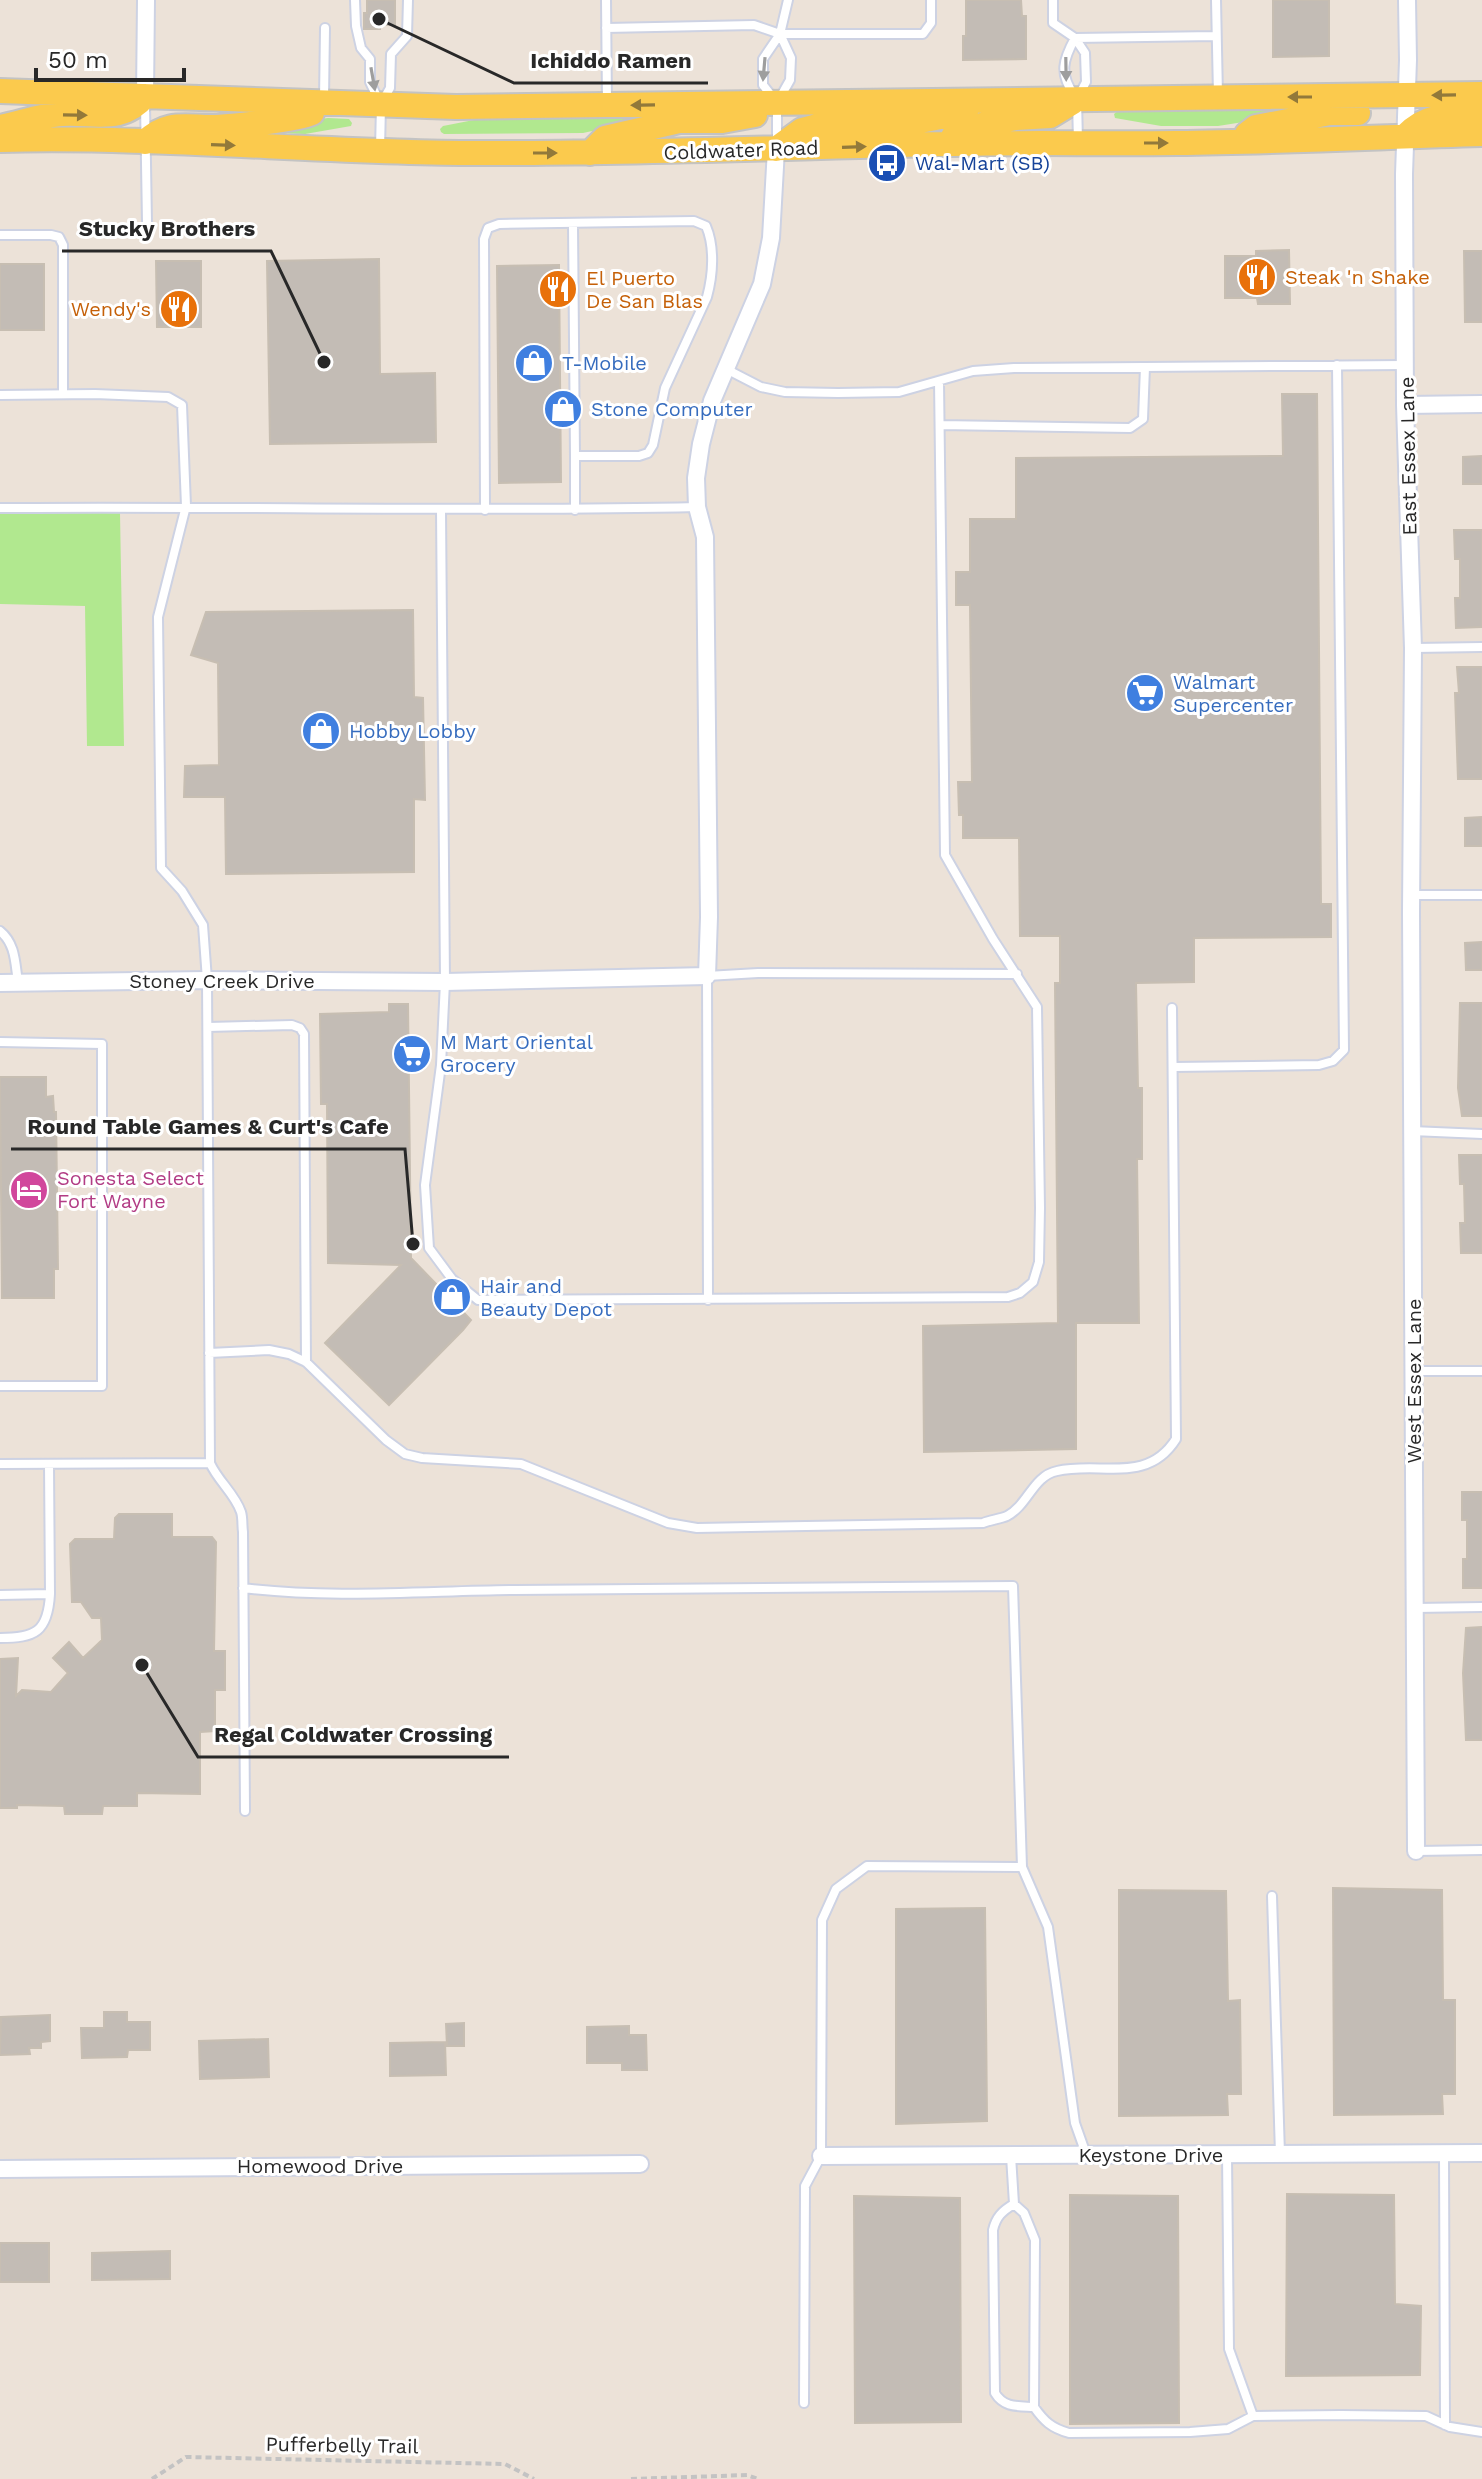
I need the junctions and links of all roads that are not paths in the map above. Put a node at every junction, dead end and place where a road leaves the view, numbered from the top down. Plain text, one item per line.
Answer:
1 (146, 0) edge
2 (355, 0) edge
3 (408, 0) edge
4 (606, 0) edge
5 (788, 0) edge
6 (931, 0) edge
7 (1053, 0) edge
8 (1216, 0) edge
9 (1407, 0) edge
10 (325, 28) dead end
11 (606, 28) junction
12 (780, 34) junction
13 (1216, 36) junction
14 (1075, 38) junction
15 (0, 91) edge
16 (1482, 94) edge
17 (145, 96) junction
18 (1406, 96) junction
19 (1218, 97) junction
20 (1077, 99) junction
21 (993, 101) junction
22 (324, 103) junction
23 (777, 103) junction
24 (381, 105) junction
25 (607, 105) junction
26 (1482, 115) edge
27 (0, 127) edge
28 (1482, 134) edge
29 (1405, 136) junction
30 (0, 140) edge
31 (1239, 141) junction
32 (145, 142) junction
33 (1078, 143) junction
34 (949, 144) junction
35 (776, 149) junction
36 (380, 151) junction
37 (590, 153) junction
38 (147, 223) dead end
39 (573, 224) junction
40 (0, 235) edge
41 (1337, 365) junction
42 (1406, 365) junction
43 (1145, 367) junction
44 (726, 369) junction
45 (939, 381) junction
46 (63, 394) junction
47 (0, 395) edge
48 (1482, 404) edge
49 (1405, 405) junction
50 (940, 425) junction
51 (575, 456) junction
52 (186, 506) junction
53 (697, 507) junction
54 (0, 508) edge
55 (441, 510) junction
56 (485, 510) junction
57 (575, 510) junction
58 (1482, 647) edge
59 (1413, 648) junction
60 (1482, 895) edge
61 (1411, 903) junction
62 (0, 931) edge
63 (1017, 974) junction
64 (707, 976) junction
65 (207, 980) junction
66 (445, 982) junction
67 (0, 983) edge
68 (18, 983) junction
69 (1172, 1008) dead end
70 (208, 1027) junction
71 (0, 1042) edge
72 (1174, 1067) junction
73 (1412, 1131) junction
74 (1482, 1134) edge
75 (708, 1300) junction
76 (209, 1353) junction
77 (306, 1362) junction
78 (1414, 1371) junction
79 (1482, 1371) edge
80 (0, 1386) edge
81 (210, 1463) junction
82 (0, 1464) edge
83 (49, 1464) junction
84 (243, 1588) junction
85 (50, 1594) junction
86 (0, 1595) edge
87 (1482, 1607) edge
88 (1415, 1608) junction
89 (0, 1638) edge
90 (245, 1811) dead end
91 (1482, 1850) edge
92 (1416, 1851) joint
93 (1022, 1867) junction
94 (1272, 1896) dead end
95 (1444, 2153) junction
96 (1482, 2153) edge
97 (1280, 2154) junction
98 (1011, 2155) junction
99 (1086, 2155) junction
100 (1227, 2155) junction
101 (821, 2156) junction
102 (640, 2164) dead end
103 (0, 2169) edge
104 (1014, 2204) junction
105 (804, 2403) dead end
106 (1034, 2407) junction
107 (1253, 2416) junction
108 (1445, 2425) junction
109 (1482, 2432) edge

1 - 17 street
2 -> 24 lane
3 - 24 lane
4 - 11 lane
5 - 12 lane
6 - 12 lane
7 - 14 lane
8 - 13 lane
9 - 18 street, East Essex Lane
10 - 22 lane
11 - 12 lane
11 - 25 lane
12 - 23 lane
12 -> 23 lane
13 - 14 lane
13 - 19 lane
14 - 20 lane
14 -> 20 lane
15 - 17 main road
16 -> 18 main road
17 - 22 main road
27 -> 17 main road
17 - 32 lane
18 -> 19 main road
18 - 29 street, East Essex Lane
18 - 31 main road
19 - 20 main road
20 - 21 main road
20 - 33 lane
20 - 34 main road
21 - 23 main road
21 - 35 main road
22 - 24 main road
22 - 32 main road
23 -> 25 main road
23 - 35 lane
23 - 37 main road
24 - 25 main road
24 - 36 lane
26 - 29 main road
28 - 29 main road, Coldwater Road
29 - 31 main road, Coldwater Road
29 - 42 street, East Essex Lane
30 - 32 main road, Coldwater Road
33 -> 31 main road, Coldwater Road
32 -> 36 main road, Coldwater Road
32 - 38 lane
33 - 34 main road, Coldwater Road
35 -> 34 main road, Coldwater Road
35 - 37 main road, Coldwater Road
35 - 44 street
36 -> 37 main road, Coldwater Road
39 - 51 lane
39 - 51 lane
39 - 56 lane
40 - 46 lane
41 - 42 lane
41 - 43 lane
41 - 72 lane
42 - 49 street, East Essex Lane
43 - 45 lane
43 - 50 lane
44 - 45 lane
44 - 53 street
45 - 50 lane
46 - 47 lane
46 - 52 lane
48 - 49 street
49 - 59 street, East Essex Lane
50 - 63 lane
51 - 57 lane
52 - 54 lane
52 - 55 lane
52 - 65 lane
53 - 57 lane
53 - 64 street
55 - 56 lane
55 - 66 lane
56 - 57 lane
58 - 59 lane
59 - 61 street, East Essex Lane
60 - 61 lane
61 - 73 street, West Essex Lane
62 - 68 lane
63 - 64 lane
63 - 75 lane
64 - 66 street, Stoney Creek Drive
64 - 75 lane
65 - 66 street, Stoney Creek Drive
65 - 68 street, Stoney Creek Drive
65 - 70 lane
66 - 75 lane
67 - 68 street, Stoney Creek Drive
69 - 72 lane
70 - 76 lane
70 - 77 lane
71 - 80 lane
72 - 77 lane
73 - 74 lane
73 - 78 street, West Essex Lane
76 - 77 lane
76 - 81 lane
78 - 79 lane
78 - 88 street, West Essex Lane
81 - 83 lane
81 - 84 lane
82 - 83 lane
83 - 85 lane
84 - 90 lane
84 - 93 lane
85 - 86 lane
85 - 89 lane
87 - 88 lane
88 - 92 street, West Essex Lane
91 - 92 lane
93 - 99 lane
93 - 101 lane
94 - 97 lane
95 - 96 street, Keystone Drive
95 - 97 street, Keystone Drive
95 - 108 lane
97 - 100 street, Keystone Drive
98 - 99 street, Keystone Drive
98 - 101 street, Keystone Drive
98 - 104 lane
99 - 100 street, Keystone Drive
100 - 107 lane
101 - 105 lane
102 - 103 street, Homewood Drive
104 - 106 lane
104 - 106 lane
106 - 107 lane
107 - 108 lane
108 - 109 lane

